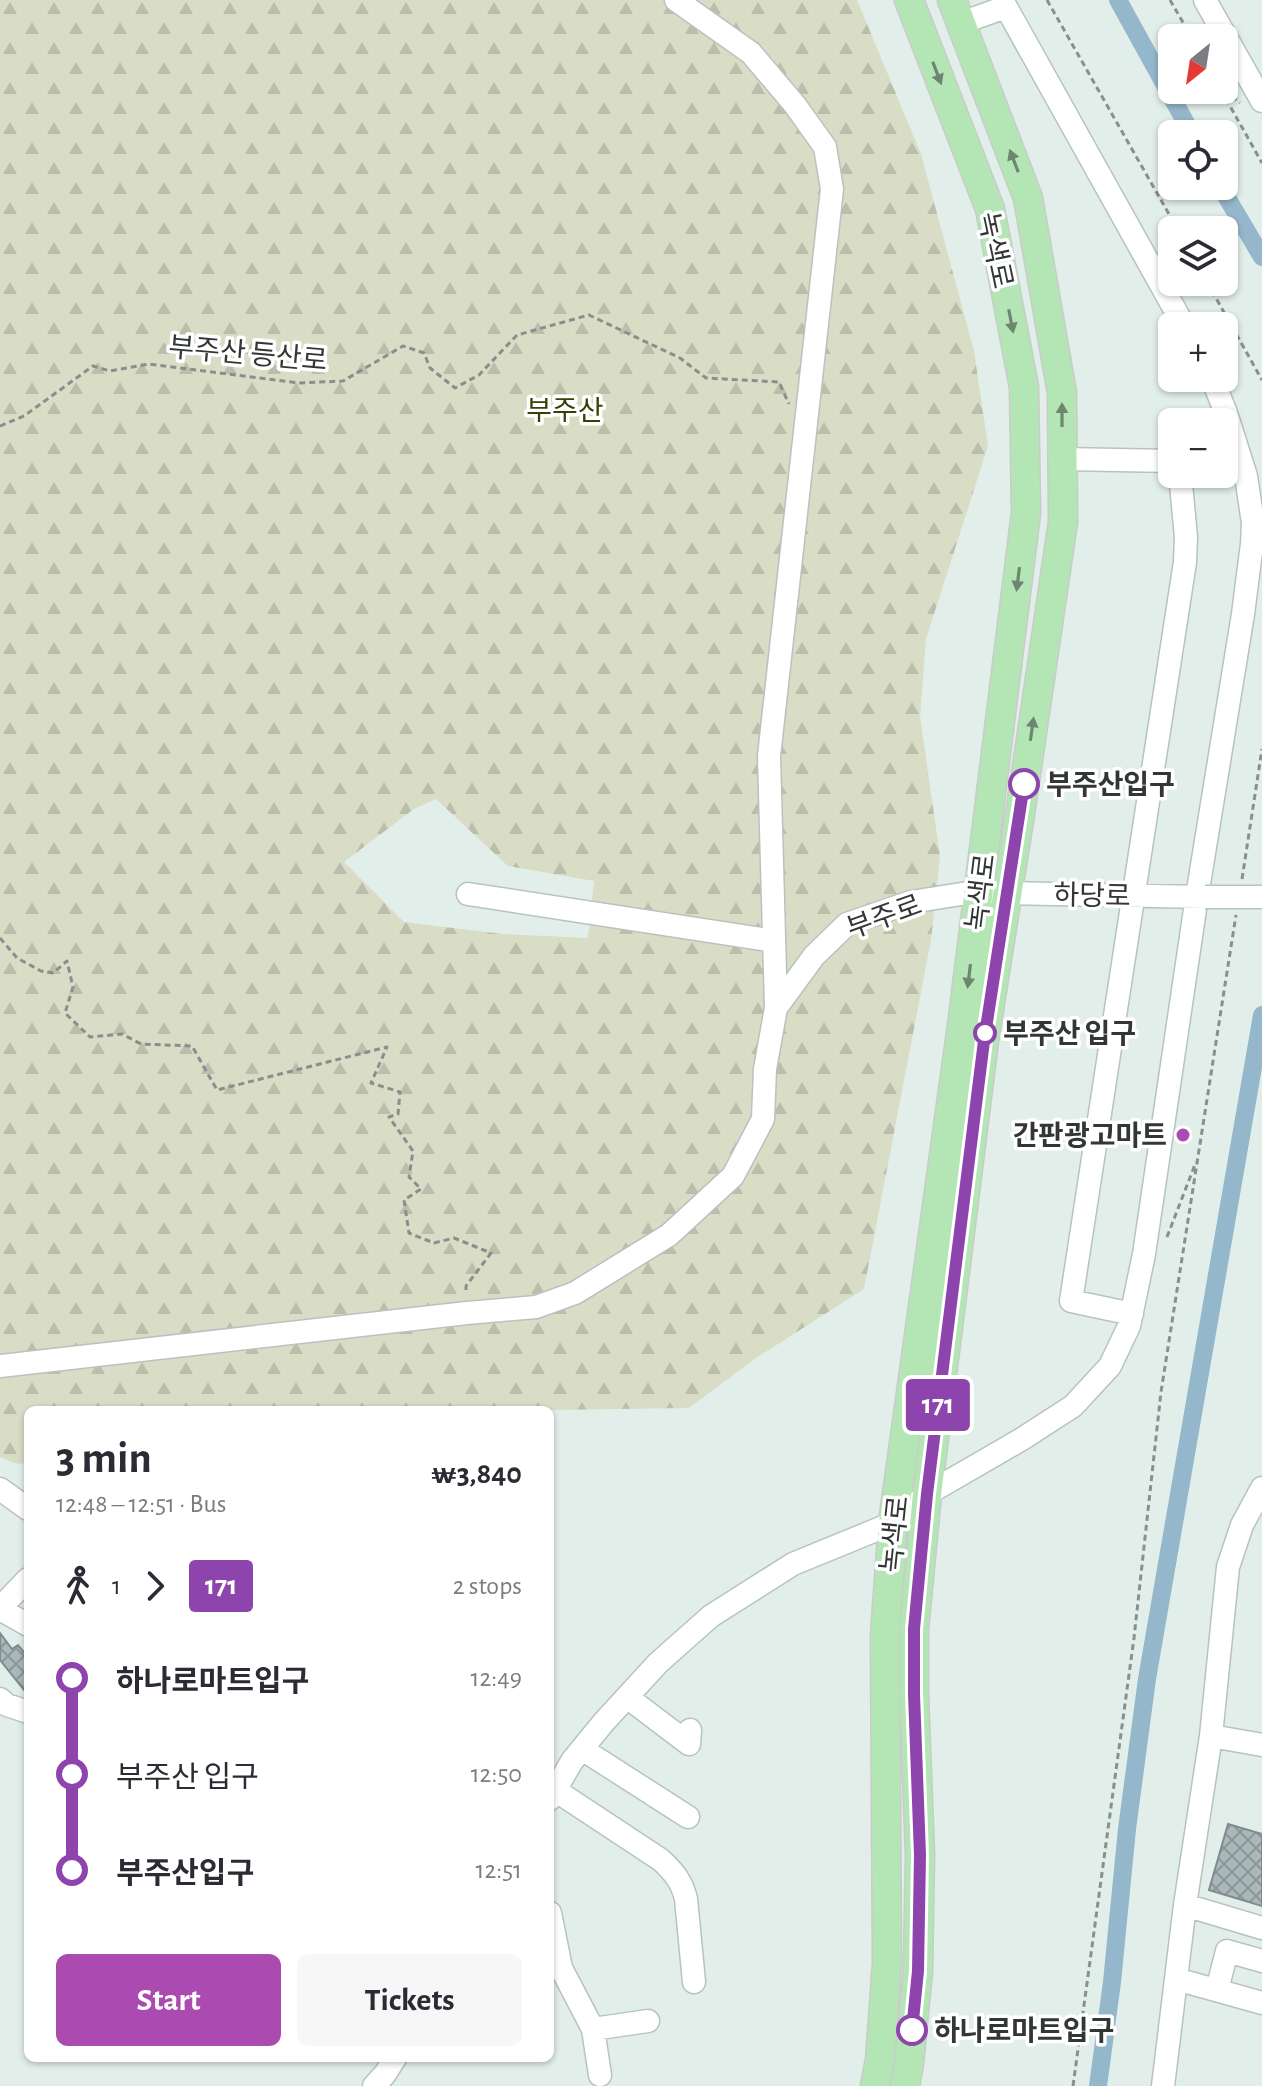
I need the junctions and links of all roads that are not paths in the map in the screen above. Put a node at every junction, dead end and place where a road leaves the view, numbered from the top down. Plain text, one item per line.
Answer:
1 (676, 0) edge
2 (909, 0) edge
3 (1205, 0) edge
4 (956, 12) edge
5 (1262, 101) edge
6 (1176, 312) edge
7 (1063, 459) junction
8 (1158, 461) edge
9 (1238, 467) edge
10 (1181, 488) edge
11 (993, 892) junction
12 (468, 894) dead end
13 (1251, 894) edge
14 (1132, 895) junction
15 (1201, 896) junction
16 (774, 941) junction
17 (776, 1008) junction
18 (1132, 1314) junction
19 (0, 1366) edge
20 (0, 1489) edge
21 (1260, 1491) edge
22 (927, 1494) junction
23 (24, 1506) edge
24 (893, 1523) junction
25 (24, 1586) edge
26 (0, 1609) edge
27 (24, 1623) edge
28 (627, 1697) junction
29 (0, 1699) edge
30 (24, 1711) edge
31 (690, 1730) dead end
32 (1211, 1736) junction
33 (1262, 1745) edge
34 (582, 1749) junction
35 (554, 1793) edge
36 (554, 1796) edge
37 (688, 1817) dead end
38 (1185, 1905) junction
39 (1262, 1928) edge
40 (554, 1933) edge
41 (1262, 1961) edge
42 (1176, 1979) junction
43 (694, 1982) dead end
44 (1217, 1990) junction
45 (1262, 2003) edge
46 (648, 2021) dead end
47 (593, 2029) junction
48 (392, 2062) edge
49 (600, 2075) dead end
50 (374, 2086) edge
51 (875, 2086) edge
52 (905, 2086) edge
53 (1163, 2086) edge

1 - 16 street
2 -> 11 main road, 녹색로
3 - 5 street
4 - 6 street
7 -> 4 main road, 녹색로
7 - 8 street
11 -> 7 main road, 녹색로
9 - 15 street
10 - 14 street
11 - 14 street, 하당로
11 - 17 street, 부주로
11 - 22 main road, 녹색로
11 -> 24 main road, 녹색로
12 - 16 street
13 - 15 street, 하당로, bridge
14 - 15 street, 하당로
14 - 18 street
15 - 18 street
16 - 17 street
17 - 19 street
18 - 22 street
20 - 23 street
21 - 32 street
22 - 24 street
22 - 52 main road, 녹색로
24 - 28 street
24 - 51 main road, 녹색로
25 - 26 street
26 - 27 street
28 - 31 street
28 - 34 street
29 - 30 street
32 - 33 street
32 - 38 street
34 - 35 street
34 - 37 street
36 - 43 street
38 - 39 street
38 - 42 street
40 - 47 street
41 - 44 street
42 - 44 street
42 - 53 street
44 - 45 street
46 - 47 street
47 - 49 street
48 - 50 street

